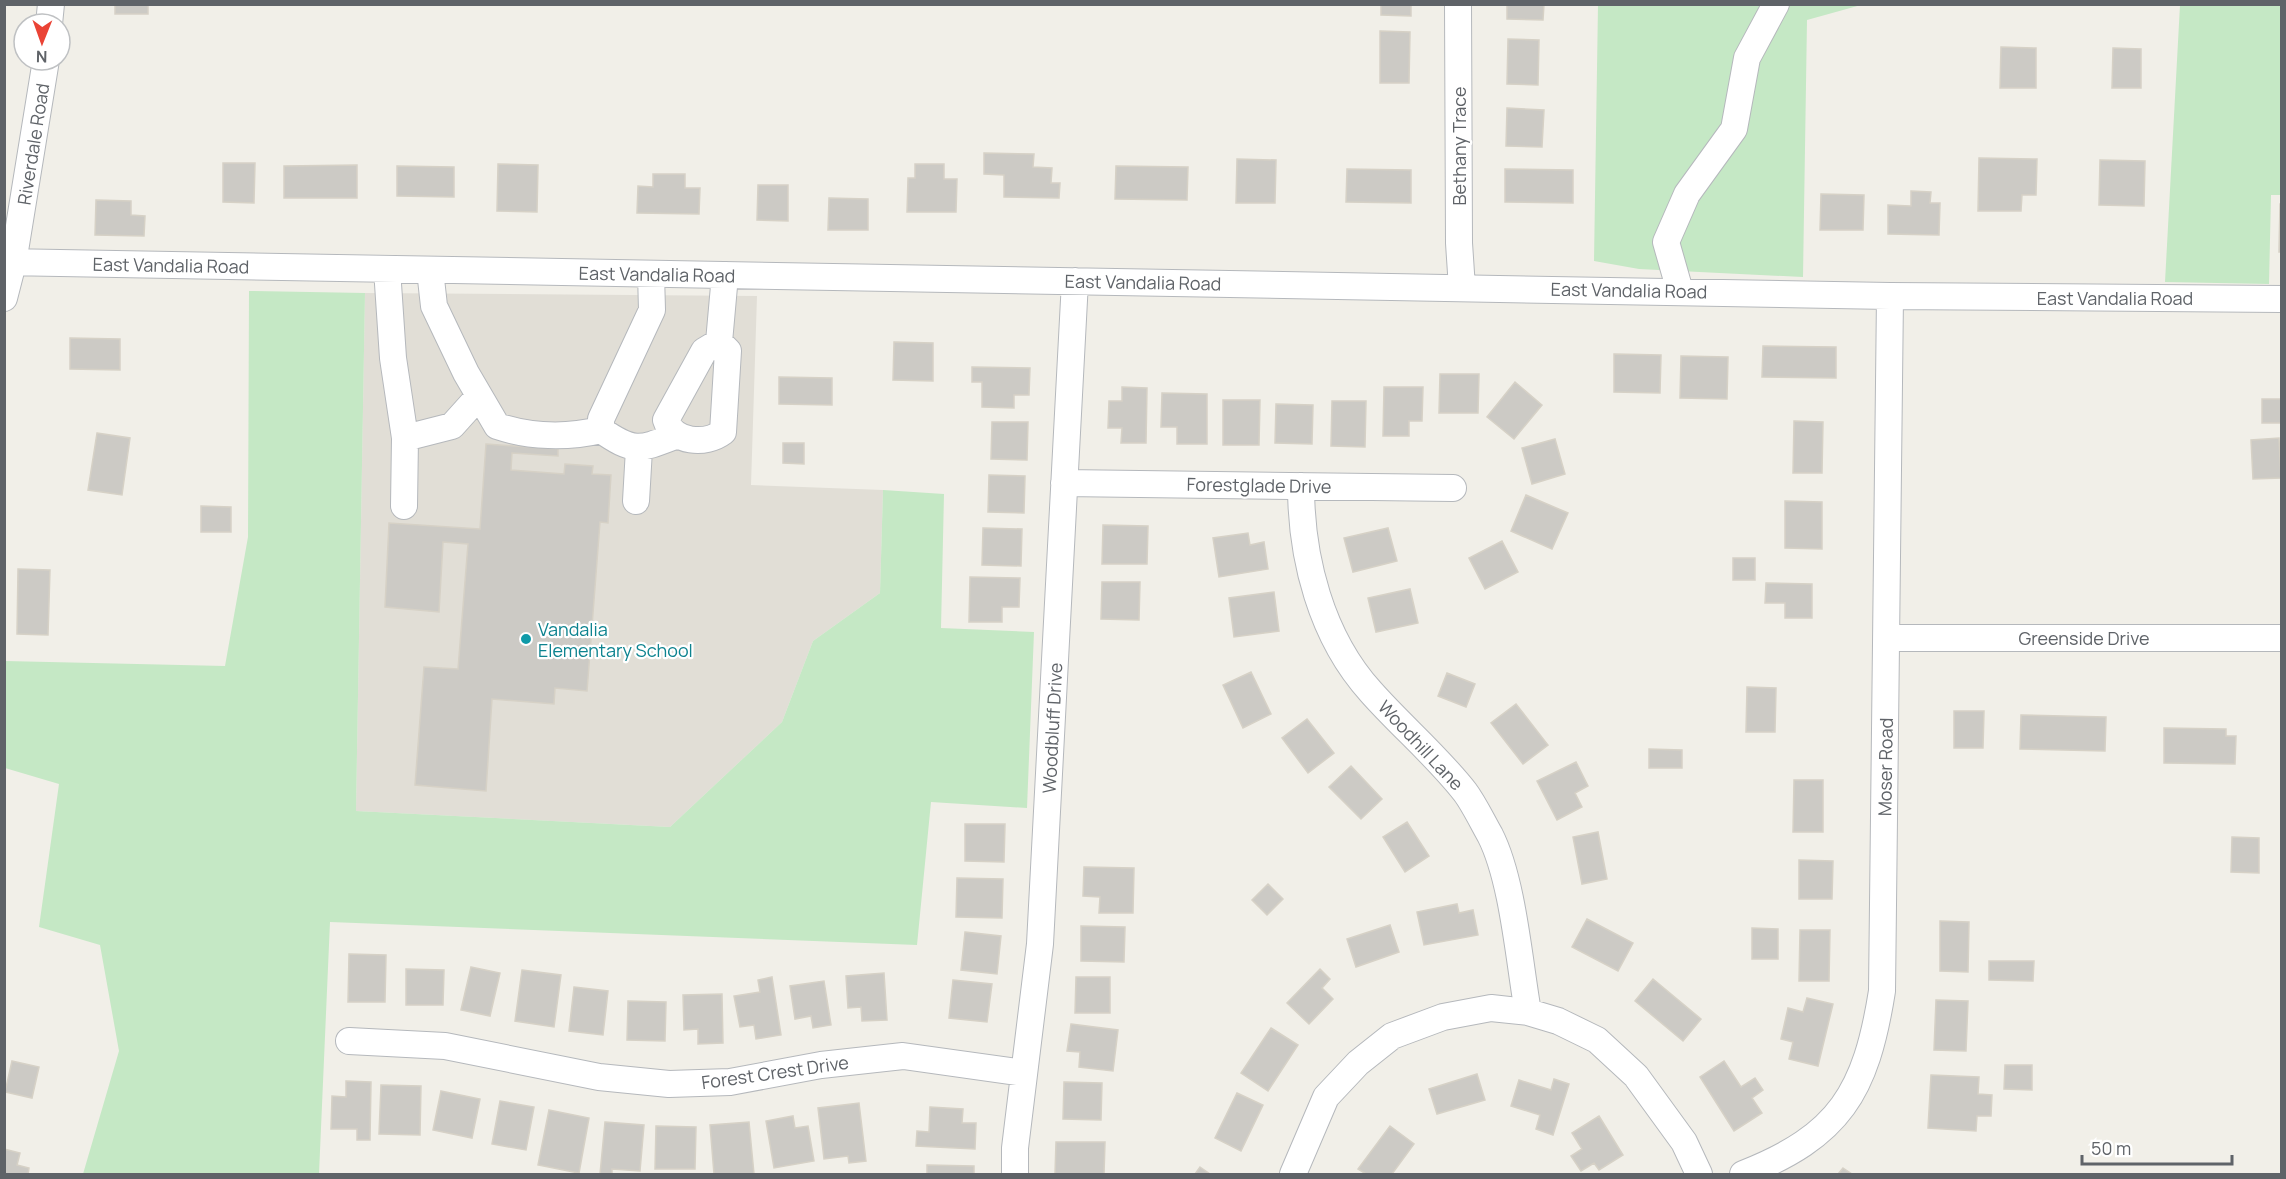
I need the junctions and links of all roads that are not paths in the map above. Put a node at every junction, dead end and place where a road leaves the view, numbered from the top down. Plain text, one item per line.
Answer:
1 (1458, 4) edge
2 (1776, 4) edge
3 (44, 72) edge
4 (9, 262) edge
5 (387, 269) junction
6 (430, 270) junction
7 (651, 274) junction
8 (725, 275) junction
9 (1075, 281) junction
10 (1462, 288) junction
11 (1680, 291) junction
12 (1890, 296) junction
13 (4, 298) edge
14 (2282, 299) edge
15 (719, 342) junction
16 (479, 396) junction
17 (601, 430) junction
18 (678, 435) junction
19 (405, 438) junction
20 (639, 449) junction
21 (1064, 483) junction
22 (1301, 486) junction
23 (1453, 488) dead end
24 (636, 501) dead end
25 (404, 506) dead end
26 (1887, 638) junction
27 (2282, 638) edge
28 (1528, 1012) junction
29 (349, 1041) dead end
30 (1024, 1073) junction
31 (1015, 1174) edge
32 (1293, 1174) edge
33 (1699, 1174) edge
34 (1743, 1174) edge

1 - 10 street, Bethany Trace
2 - 11 street
3 - 4 street, Riverdale Road
4 - 5 street, East Vandalia Road
4 - 13 street, Riverdale Road
5 - 6 street, East Vandalia Road
5 - 19 street
6 - 7 street, East Vandalia Road
6 - 16 street
7 - 8 street, East Vandalia Road
7 - 17 street
8 - 9 street, East Vandalia Road
8 - 15 street
9 - 10 street, East Vandalia Road
9 - 21 street, Woodbluff Drive
10 - 11 street, East Vandalia Road
11 - 12 street, East Vandalia Road
12 - 14 street, East Vandalia Road
12 - 26 street, Moser Road
15 - 18 street
15 - 18 street
16 - 17 street
16 - 19 street
17 - 20 street
18 - 20 street
19 - 25 street
20 - 24 street
21 - 22 street, Forestglade Drive
21 - 30 street, Woodbluff Drive
22 - 23 street, Forestglade Drive
22 - 28 street, Woodhill Lane
26 - 27 street, Greenside Drive
26 - 34 street, Moser Road
28 - 32 street
28 - 33 street
29 - 30 street, Forest Crest Drive
30 - 31 street, Woodbluff Drive

